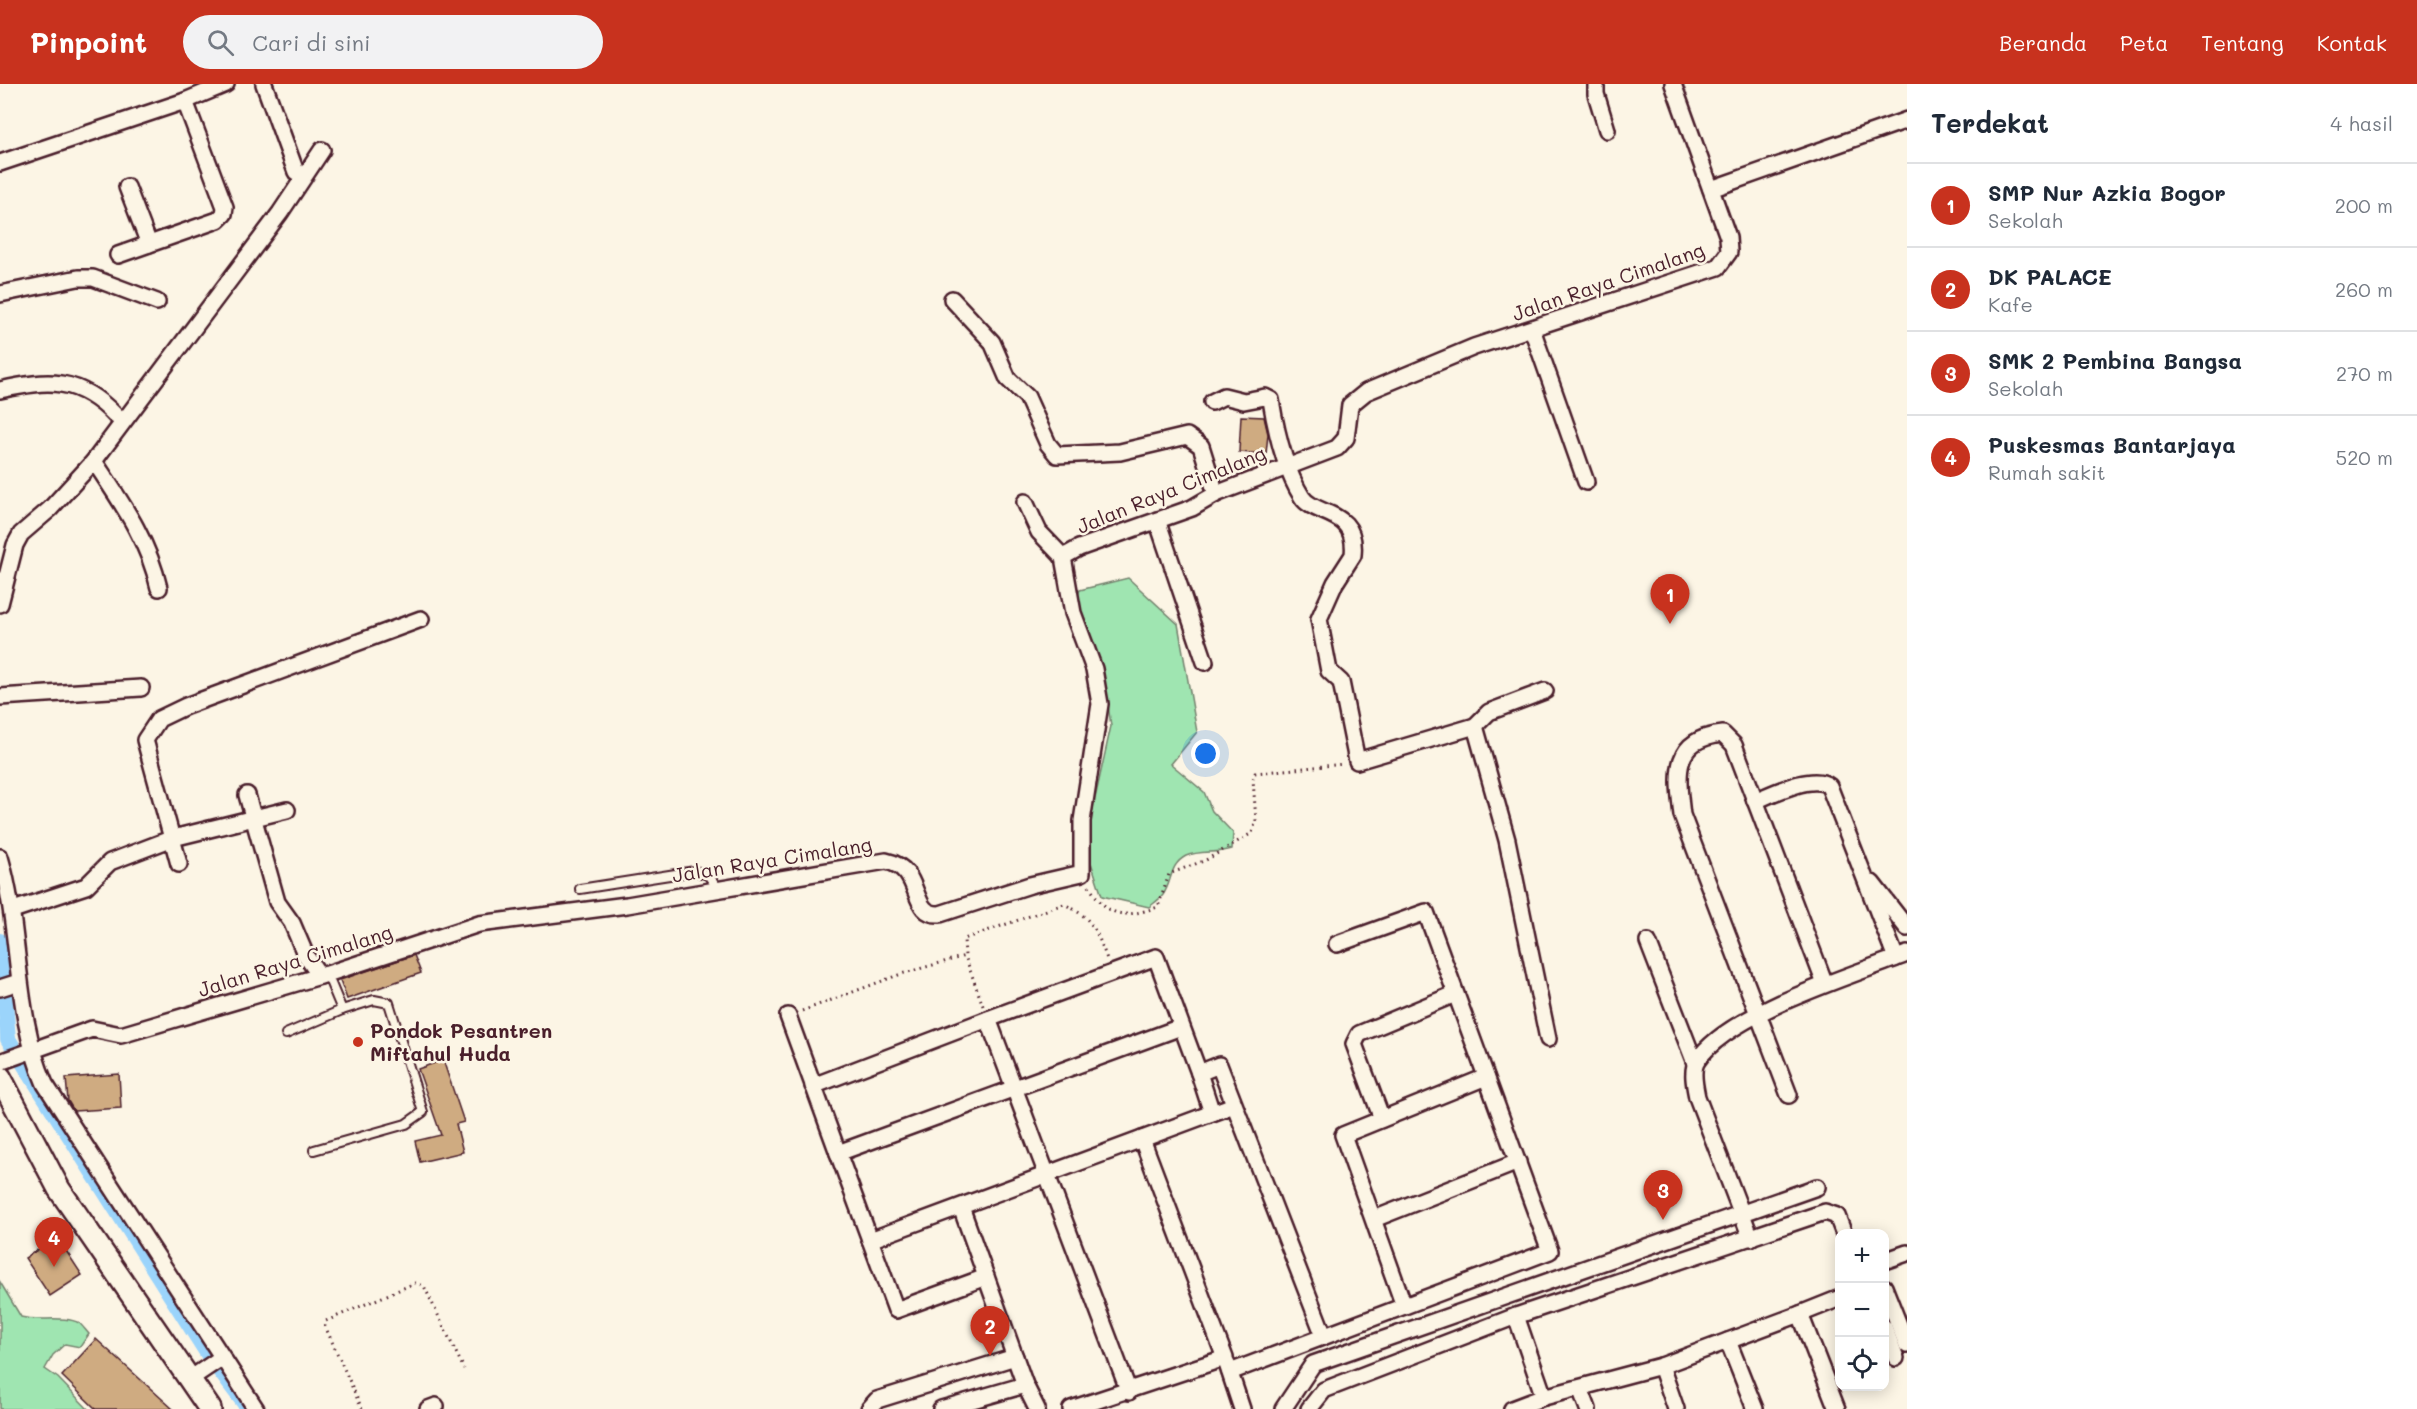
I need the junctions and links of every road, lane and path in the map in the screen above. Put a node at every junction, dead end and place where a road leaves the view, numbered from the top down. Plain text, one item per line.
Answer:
1 (226, 84) edge
2 (264, 84) edge
3 (1596, 84) edge
4 (1673, 84) edge
5 (185, 101) junction
6 (1907, 120) edge
7 (1607, 130) dead end
8 (322, 150) dead end
9 (6, 161) edge
10 (296, 172) dead end
11 (127, 187) dead end
12 (1711, 189) junction
13 (149, 244) junction
14 (118, 255) dead end
15 (0, 294) edge
16 (952, 299) dead end
17 (157, 302) dead end
18 (1532, 329) junction
19 (0, 390) edge
20 (1212, 402) dead end
21 (116, 417) dead end
22 (94, 461) junction
23 (1289, 464) junction
24 (1586, 482) dead end
25 (1215, 494) junction
26 (1025, 502) dead end
27 (1157, 520) junction
28 (1063, 557) junction
29 (159, 588) dead end
30 (0, 603) edge
31 (421, 619) dead end
32 (1205, 662) dead end
33 (141, 688) dead end
34 (1545, 691) dead end
35 (0, 697) edge
36 (1475, 726) junction
37 (1357, 761) junction
38 (248, 795) dead end
39 (1755, 801) junction
40 (287, 810) dead end
41 (254, 819) junction
42 (173, 838) junction
43 (0, 857) edge
44 (179, 864) dead end
45 (1082, 873) junction
46 (1864, 873) junction
47 (718, 888) junction
48 (580, 889) dead end
49 (13, 910) junction
50 (1907, 928) edge
51 (1648, 942) dead end
52 (1337, 944) dead end
53 (965, 956) junction
54 (1901, 956) edge
55 (1112, 973) junction
56 (323, 975) junction
57 (1825, 984) junction
58 (8, 986) edge
59 (1455, 994) junction
60 (342, 1010) junction
61 (1758, 1015) junction
62 (788, 1016) joint
63 (988, 1018) junction
64 (1181, 1027) junction
65 (286, 1034) dead end
66 (1548, 1040) dead end
67 (30, 1052) junction
68 (1695, 1063) junction
69 (2, 1066) edge
70 (1198, 1073) junction
71 (1486, 1077) junction
72 (813, 1086) junction
73 (1014, 1089) junction
74 (1788, 1095) dead end
75 (1234, 1105) junction
76 (1212, 1113) junction
77 (1382, 1119) junction
78 (1142, 1139) junction
79 (314, 1150) dead end
80 (838, 1153) junction
81 (1518, 1162) junction
82 (1046, 1175) junction
83 (1817, 1187) dead end
84 (961, 1207) junction
85 (1741, 1215) junction
86 (1374, 1219) junction
87 (1842, 1229) edge
88 (1751, 1238) junction
89 (870, 1240) junction
90 (1907, 1253) edge
91 (1889, 1259) edge
92 (1583, 1267) junction
93 (986, 1277) junction
94 (1592, 1289) junction
95 (1835, 1300) edge
96 (1889, 1300) edge
97 (1404, 1306) junction
98 (1800, 1314) junction
99 (1516, 1316) junction
100 (1324, 1335) junction
101 (1888, 1337) edge
102 (1728, 1341) junction
103 (1907, 1345) edge
104 (1015, 1357) junction
105 (1896, 1358) dead end
106 (219, 1360) junction
107 (1228, 1365) junction
108 (1661, 1366) junction
109 (464, 1369) dead end
110 (193, 1377) junction
111 (1026, 1385) junction
112 (1580, 1388) junction
113 (1129, 1392) junction
114 (1544, 1397) junction
115 (210, 1409) edge
116 (255, 1409) edge
117 (362, 1409) edge
118 (868, 1409) edge
119 (941, 1409) edge
120 (1038, 1409) edge
121 (1071, 1409) edge
122 (1242, 1409) edge
123 (1283, 1409) edge
124 (1309, 1409) edge
125 (1512, 1409) edge
126 (1588, 1409) edge
127 (1676, 1409) edge
128 (1755, 1409) edge
129 (1837, 1409) edge

1 - 5 street
2 - 10 street
3 - 7 street
4 - 12 street, Jalan Raya Cimalang
5 - 9 street
5 - 13 street
6 - 12 street
8 - 22 street
11 - 13 street
12 - 18 street, Jalan Raya Cimalang
13 - 14 street
15 - 17 street
16 - 25 street
18 - 23 street, Jalan Raya Cimalang
18 - 24 street
19 - 21 street
20 - 23 street
22 - 29 street
22 - 30 street
23 - 25 street, Jalan Raya Cimalang
23 - 37 street
25 - 27 street, Jalan Raya Cimalang
26 - 28 street
27 - 28 street, Jalan Raya Cimalang
27 - 32 street
28 - 45 street, Jalan Raya Cimalang
31 - 42 street
33 - 35 street
34 - 36 street
36 - 37 street
36 - 66 street
37 - 45 path
38 - 41 street
39 - 46 street
39 - 57 street
39 - 61 street
40 - 41 street
41 - 42 street
41 - 56 street
42 - 44 street
42 - 49 street
43 - 49 street
45 - 47 street, Jalan Raya Cimalang
46 - 50 street
46 - 54 street
47 - 48 lane
47 - 56 street, Jalan Raya Cimalang
49 - 58 street
51 - 68 street
52 - 59 street
53 - 55 path
53 - 62 path
53 - 63 path
54 - 57 street
55 - 63 street
55 - 64 street
56 - 60 lane
56 - 67 street, Jalan Raya Cimalang
57 - 61 street
58 - 67 street
59 - 71 street
59 - 77 street
60 - 65 lane
60 - 79 lane
61 - 68 street
61 - 74 street
62 - 72 street
63 - 72 street
63 - 73 street
64 - 70 street
64 - 73 street
67 - 69 street, Jalan Raya Cimalang
67 - 106 street
68 - 85 street
69 - 110 main road
70 - 75 street
70 - 76 street
71 - 77 street
71 - 81 street
72 - 80 street
73 - 80 street
73 - 82 street
75 - 76 street
75 - 100 street
76 - 78 street
77 - 86 street
78 - 82 street
78 - 107 street
80 - 89 street
81 - 86 street
81 - 97 street
82 - 84 street
82 - 113 street
83 - 85 street
84 - 89 street
84 - 93 street
85 - 88 street
85 - 92 street
86 - 97 street
87 - 88 street
88 - 94 street
89 - 93 street
90 - 91 street
92 - 94 street
92 - 123 street
93 - 104 street
94 - 99 street
95 - 98 street
96 - 103 street
97 - 100 street
98 - 102 street
98 - 129 street
99 - 114 street
99 - 124 street
100 - 107 street
101 - 105 street
102 - 108 street
102 - 128 street
104 - 111 street
104 - 118 street
106 - 110 street
106 - 116 street
107 - 113 street
107 - 122 street
108 - 112 street
108 - 127 street
109 - 117 path
110 - 115 main road
111 - 119 street
111 - 120 street
112 - 114 street
112 - 126 street
113 - 121 street
114 - 125 street

